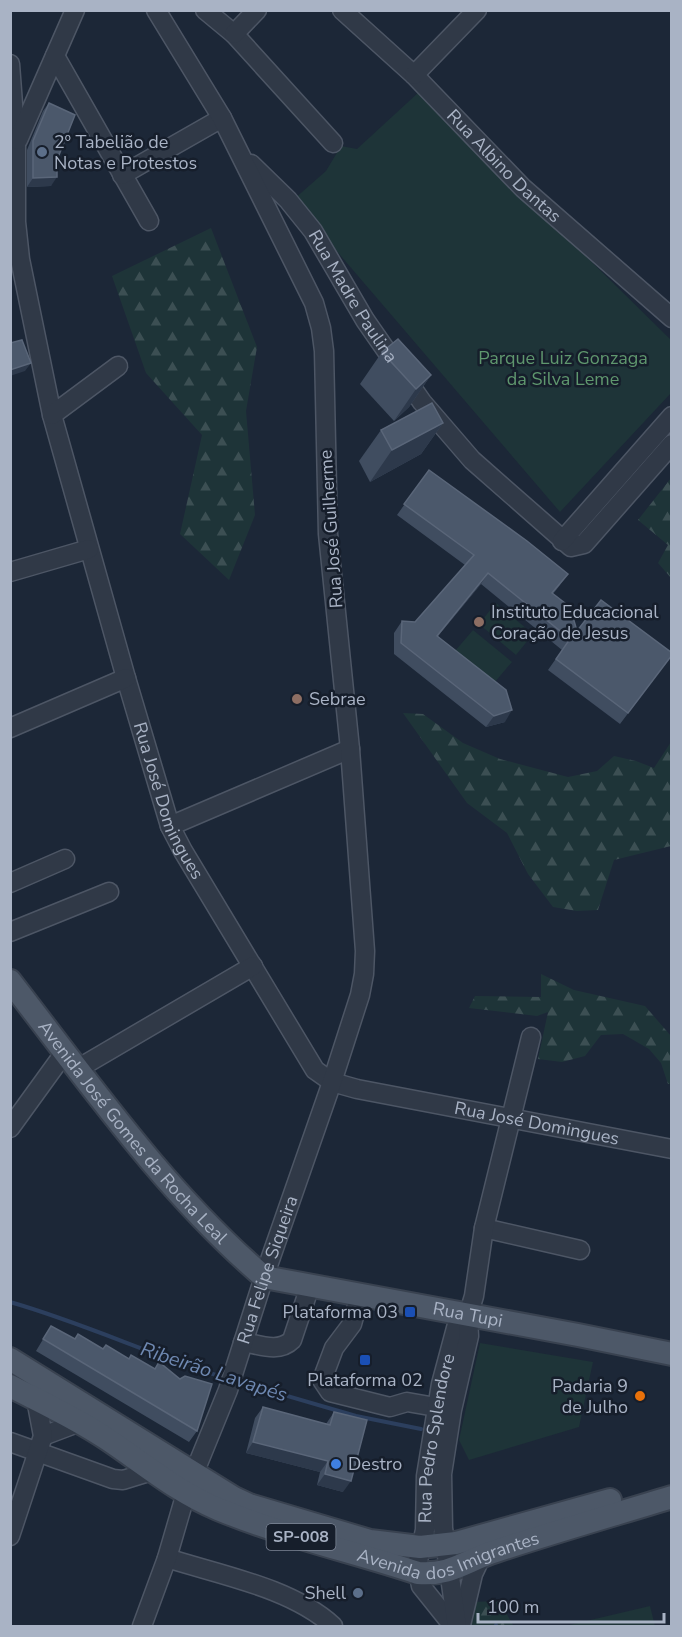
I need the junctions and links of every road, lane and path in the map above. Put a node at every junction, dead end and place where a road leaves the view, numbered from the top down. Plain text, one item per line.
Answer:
1 (75, 10) edge
2 (156, 10) edge
3 (205, 10) edge
4 (257, 10) edge
5 (342, 10) edge
6 (477, 10) edge
7 (234, 34) junction
8 (55, 56) junction
9 (10, 64) edge
10 (414, 75) junction
11 (222, 118) junction
12 (333, 143) dead end
13 (16, 144) junction
14 (242, 154) junction
15 (123, 175) junction
16 (149, 221) dead end
17 (13, 222) edge
18 (672, 318) edge
19 (118, 366) dead end
20 (52, 415) junction
21 (672, 416) edge
22 (672, 444) edge
23 (562, 541) junction
24 (89, 549) junction
25 (10, 572) edge
26 (126, 678) junction
27 (10, 728) edge
28 (350, 749) junction
29 (170, 826) junction
30 (65, 859) dead end
31 (10, 883) edge
32 (109, 892) dead end
33 (10, 932) edge
34 (253, 966) junction
35 (10, 981) edge
36 (531, 1037) dead end
37 (72, 1060) junction
38 (332, 1082) junction
39 (512, 1118) junction
40 (10, 1128) edge
41 (672, 1149) edge
42 (484, 1228) junction
43 (580, 1250) dead end
44 (264, 1277) junction
45 (310, 1286) junction
46 (360, 1295) junction
47 (468, 1316) junction
48 (243, 1342) junction
49 (672, 1354) edge
50 (11, 1359) edge
51 (10, 1386) edge
52 (36, 1398) junction
53 (445, 1408) junction
54 (80, 1422) junction
55 (10, 1442) edge
56 (41, 1444) junction
57 (152, 1471) junction
58 (672, 1481) edge
59 (191, 1483) junction
60 (672, 1497) edge
61 (10, 1536) edge
62 (446, 1546) junction
63 (420, 1547) junction
64 (481, 1557) junction
65 (167, 1558) junction
66 (448, 1571) junction
67 (418, 1573) junction
68 (142, 1626) edge
69 (333, 1626) edge
70 (453, 1626) edge
71 (459, 1626) edge

1 - 8 street
2 - 11 street, Rua José Guilherme
3 - 7 street
4 - 7 street
5 - 10 street, Rua Albino Dantas
6 - 10 street
7 - 12 street
8 - 13 street
8 - 15 street
9 - 13 street, Rua José Domingues
10 - 18 street, Rua Albino Dantas
11 - 14 street, Rua José Guilherme
11 - 15 street
13 - 17 street, Rua José Domingues
14 - 23 street, Rua Madre Paulina
14 - 28 street, Rua José Guilherme
15 - 16 street
17 - 20 street, Rua José Domingues
19 - 20 street
20 - 24 street, Rua José Domingues
21 - 23 street
22 - 23 street
24 - 25 street
24 - 26 street, Rua José Domingues
26 - 27 street
26 - 29 street, Rua José Domingues
28 - 29 street
28 - 38 street, Rua José Guilherme
29 - 34 street, Rua José Domingues
30 - 31 street
32 - 33 street
34 - 37 street
34 - 38 street, Rua José Domingues
35 - 37 main road, Avenida José Gomes da Rocha Leal
36 - 39 street, Rua Pedro Splendore
37 - 40 street
37 - 44 main road, Avenida José Gomes da Rocha Leal
38 - 39 street, Rua José Domingues
38 - 44 street, Rua Felipe Siqueira
39 - 41 street, Rua José Domingues
39 - 42 street, Rua Pedro Splendore
42 - 43 street
42 - 47 street, Rua Pedro Splendore
44 - 45 main road, Rua Tupi
44 - 48 street, Rua Felipe Siqueira
45 - 46 main road, Rua Tupi
45 - 48 street
46 - 47 main road, Rua Tupi
46 - 53 street
47 - 49 main road, Rua Tupi
47 - 53 street, Rua Pedro Splendore
48 - 59 street, Rua Felipe Siqueira
50 - 59 main road, Avenida dos Imigrantes / SP-008
51 - 52 main road, Avenida dos Imigrantes / SP-008
52 - 54 main road, Avenida dos Imigrantes / SP-008
52 - 56 street
53 - 62 street, Rua Pedro Splendore
53 - 63 street, Rua Pedro Splendore
54 - 56 street
54 - 57 main road, Avenida dos Imigrantes / SP-008
55 - 56 street
56 - 57 street
56 - 61 street
57 - 59 main road, Avenida dos Imigrantes / SP-008
58 - 62 main road, Avenida dos Imigrantes / SP-008
59 - 63 main road, Avenida dos Imigrantes / SP-008
59 - 65 street, Rua Felipe Siqueira
59 - 67 main road, Avenida dos Imigrantes / SP-008
60 - 64 main road, Avenida dos Imigrantes / SP-008
62 - 63 main road, Avenida dos Imigrantes / SP-008
62 - 66 street, Rua Pedro Splendore
63 - 67 street, Rua Pedro Splendore
64 - 66 main road, Avenida dos Imigrantes / SP-008
64 - 71 street
65 - 68 street, Rua Felipe Siqueira
65 - 69 street
66 - 67 main road, Avenida dos Imigrantes / SP-008
66 - 71 street, Rua Pedro Splendore
67 - 70 street

